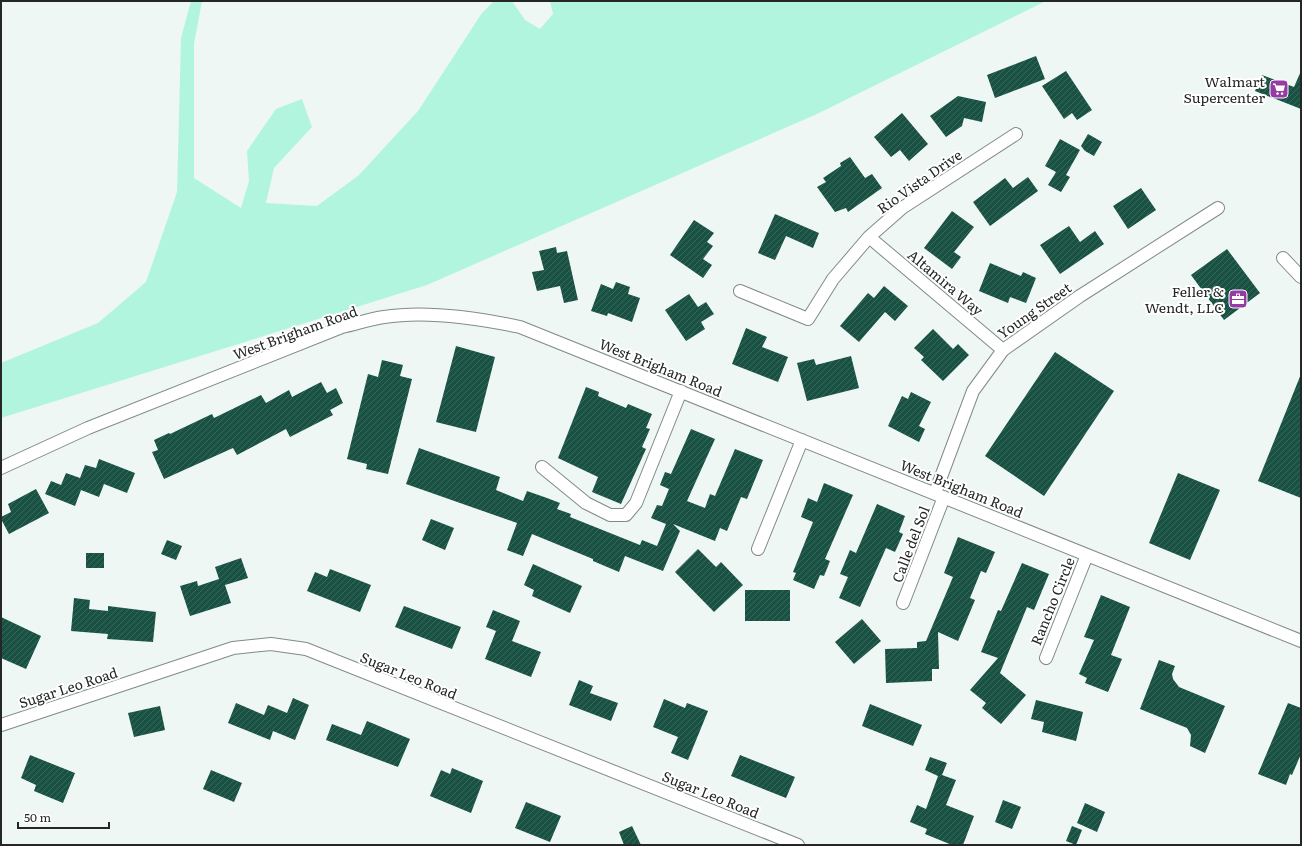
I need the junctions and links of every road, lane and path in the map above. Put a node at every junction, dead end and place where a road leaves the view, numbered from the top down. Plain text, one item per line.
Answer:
1 (1016, 134) dead end
2 (1218, 208) dead end
3 (869, 238) junction
4 (1283, 258) dead end
5 (1301, 277) edge
6 (740, 291) dead end
7 (1004, 350) junction
8 (681, 391) junction
9 (802, 440) junction
10 (542, 467) dead end
11 (1, 468) edge
12 (939, 495) junction
13 (758, 549) dead end
14 (1087, 555) junction
15 (903, 603) dead end
16 (1301, 641) edge
17 (1046, 658) dead end
18 (1, 725) edge
19 (798, 845) edge

1 - 3 street, Rio Vista Drive
2 - 7 street, Young Street
3 - 6 street, Rio Vista Drive
3 - 7 street, Altamira Way
4 - 5 street
7 - 12 street, Young Street
8 - 9 street, West Brigham Road
8 - 10 street
8 - 11 street, West Brigham Road
9 - 12 street, West Brigham Road
9 - 13 street
12 - 14 street, West Brigham Road
12 - 15 street, Calle del Sol
14 - 16 street, West Brigham Road
14 - 17 street, Rancho Circle
18 - 19 street, Sugar Leo Road

